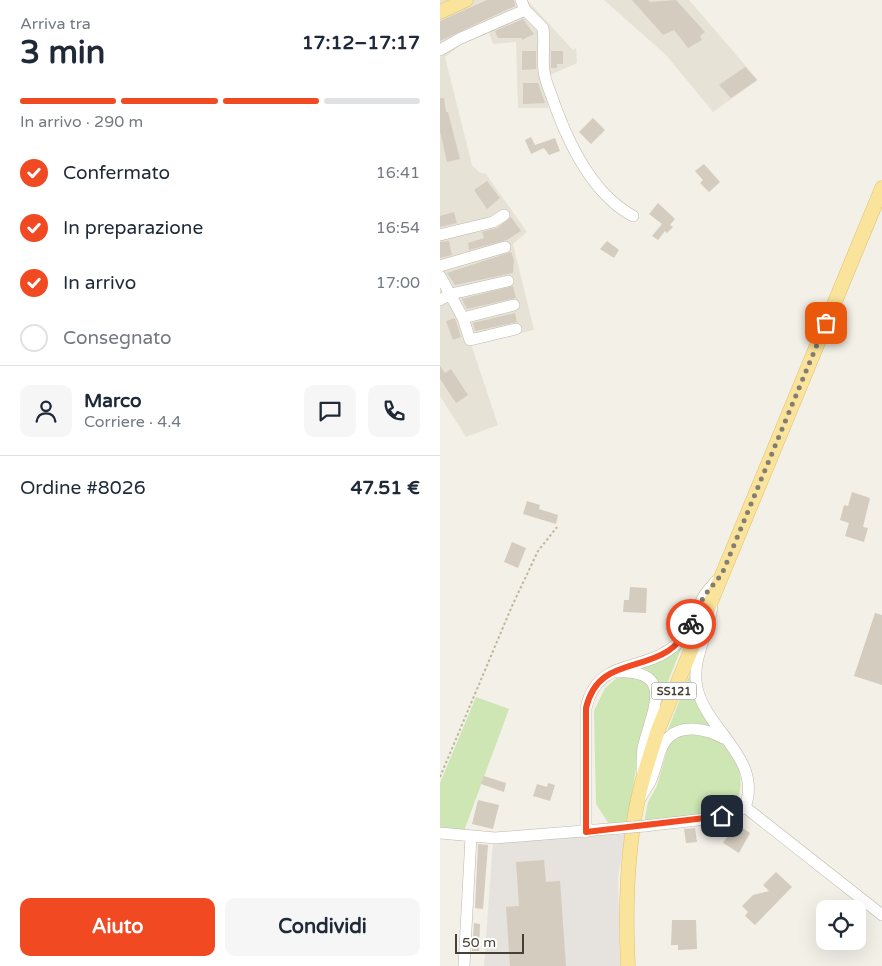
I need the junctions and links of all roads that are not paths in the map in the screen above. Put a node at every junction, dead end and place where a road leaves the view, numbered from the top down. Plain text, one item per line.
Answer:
1 (466, 0) edge
2 (523, 5) edge
3 (440, 12) edge
4 (440, 50) edge
5 (882, 188) edge
6 (504, 215) dead end
7 (633, 216) dead end
8 (440, 234) edge
9 (505, 247) dead end
10 (440, 266) edge
11 (440, 276) edge
12 (508, 281) dead end
13 (451, 294) junction
14 (440, 300) edge
15 (514, 304) dead end
16 (463, 318) junction
17 (516, 329) dead end
18 (722, 574) junction
19 (713, 597) junction
20 (612, 673) junction
21 (727, 740) junction
22 (641, 786) junction
23 (638, 802) junction
24 (745, 807) junction
25 (586, 832) junction
26 (440, 833) edge
27 (471, 837) junction
28 (882, 915) edge
29 (464, 966) edge
30 (628, 966) edge

1 - 3 main road
2 - 4 street
2 - 7 street
5 - 18 main road, SS121
6 - 8 street
9 - 10 street
11 - 13 street
12 - 13 street
13 - 14 street
13 - 16 street
15 - 16 street
16 - 17 street
18 - 19 main road, SS121
18 - 20 street
19 - 21 street
19 - 22 main road, SS121
20 - 22 street
20 - 25 street
21 - 23 street
21 - 24 street
22 - 23 main road, SS121
23 - 30 main road, SS121
24 - 25 street, bridge
24 - 28 street
25 - 27 street
26 - 27 street
27 - 29 street

